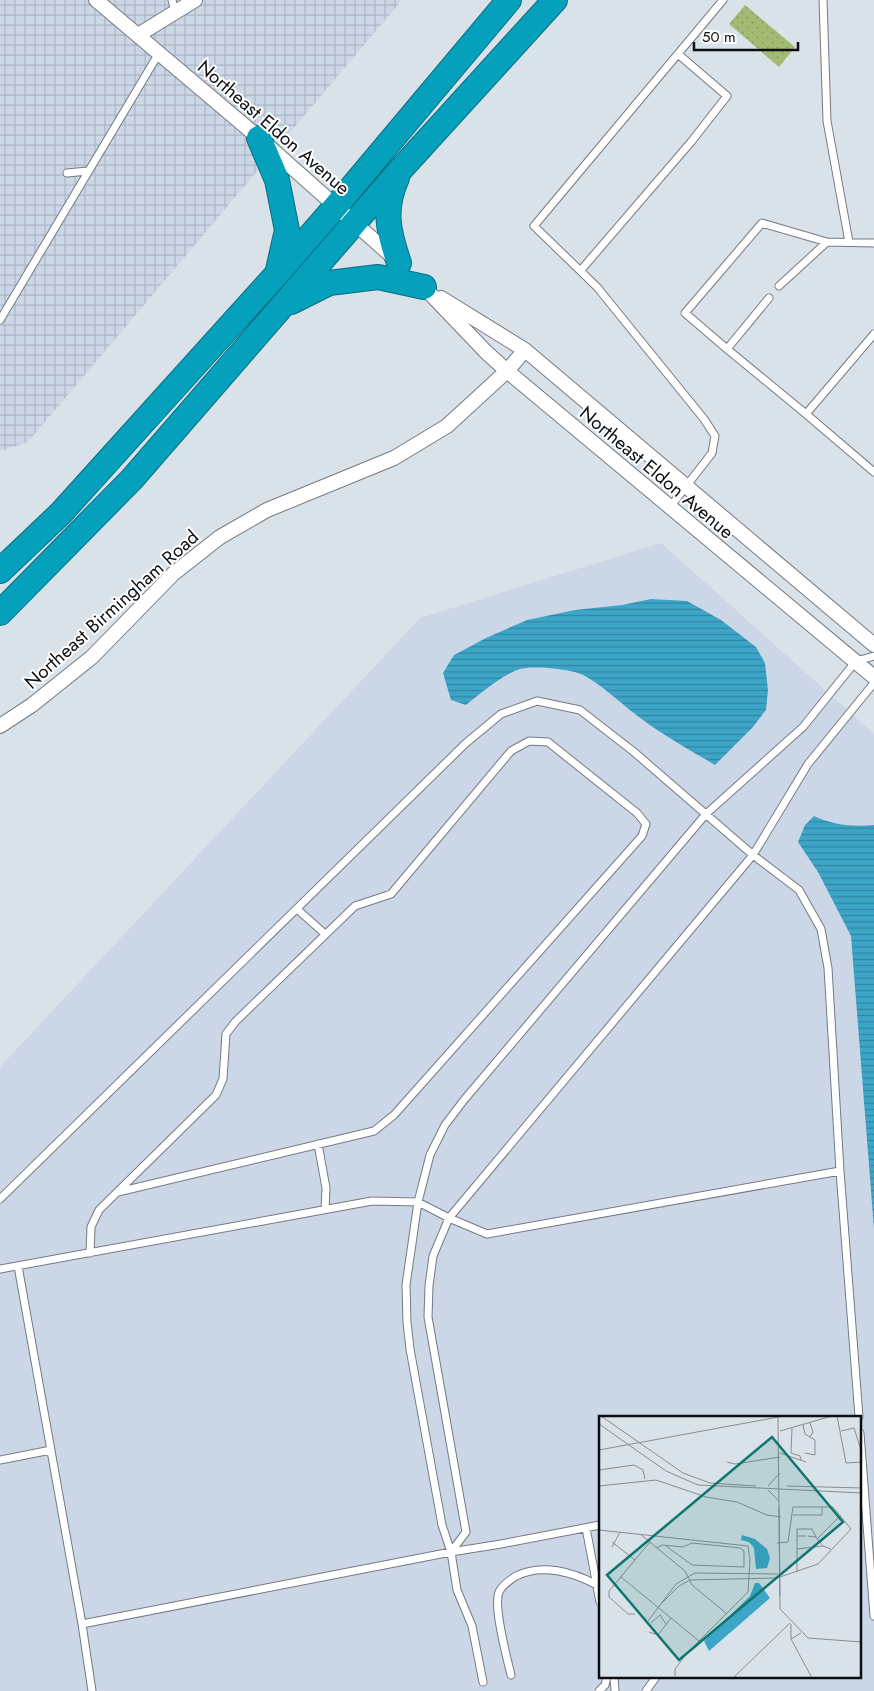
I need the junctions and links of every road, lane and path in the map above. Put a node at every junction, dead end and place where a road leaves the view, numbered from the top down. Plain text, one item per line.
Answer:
1 (96, 0) edge
2 (195, 0) edge
3 (509, 0) edge
4 (555, 0) edge
5 (723, 0) edge
6 (823, 0) edge
7 (174, 6) edge
8 (138, 35) junction
9 (159, 53) junction
10 (678, 54) junction
11 (259, 138) junction
12 (402, 168) junction
13 (88, 171) junction
14 (67, 172) dead end
15 (336, 206) junction
16 (355, 222) junction
17 (826, 242) junction
18 (849, 242) junction
19 (874, 243) edge
20 (399, 262) junction
21 (581, 270) junction
22 (277, 274) junction
23 (780, 286) dead end
24 (424, 287) junction
25 (770, 298) dead end
26 (281, 307) junction
27 (0, 320) edge
28 (874, 334) edge
29 (727, 348) junction
30 (525, 350) junction
31 (507, 371) junction
32 (806, 414) junction
33 (874, 472) edge
34 (687, 486) junction
35 (670, 507) junction
36 (0, 571) edge
37 (0, 613) edge
38 (874, 645) edge
39 (874, 656) edge
40 (856, 661) junction
41 (874, 677) edge
42 (874, 683) edge
43 (0, 726) edge
44 (706, 814) junction
45 (753, 856) junction
46 (297, 909) junction
47 (325, 934) junction
48 (318, 1144) junction
49 (840, 1171) junction
50 (118, 1192) junction
51 (0, 1199) edge
52 (418, 1202) junction
53 (325, 1209) junction
54 (449, 1218) junction
55 (90, 1253) junction
56 (18, 1266) junction
57 (0, 1269) edge
58 (859, 1416) edge
59 (51, 1450) junction
60 (0, 1460) edge
61 (862, 1478) edge
62 (599, 1525) edge
63 (586, 1528) junction
64 (451, 1552) junction
65 (597, 1584) junction
66 (599, 1596) edge
67 (874, 1616) edge
68 (82, 1624) junction
69 (510, 1675) dead end
70 (607, 1678) edge
71 (614, 1678) edge
72 (655, 1678) edge
73 (483, 1682) dead end
74 (92, 1691) edge
75 (598, 1691) edge
76 (615, 1691) edge
77 (646, 1691) edge

1 - 8 street, Northeast Eldon Avenue
2 - 7 street
3 - 15 highway
4 - 12 highway
5 - 10 lane
6 - 18 lane
7 - 8 street
8 - 9 street, Northeast Eldon Avenue
9 - 11 street, Northeast Eldon Avenue
9 - 13 lane
10 - 21 lane
10 - 21 lane
11 - 15 street, Northeast Eldon Avenue
11 - 22 highway
12 - 16 highway
12 - 20 highway
13 - 14 lane
13 - 27 lane
15 - 16 street, Northeast Eldon Avenue
15 - 22 highway
16 - 20 street, Northeast Eldon Avenue
16 - 26 highway
17 - 18 lane
17 - 23 lane
17 - 29 lane
18 - 19 lane
20 - 24 street, Northeast Eldon Avenue
21 - 34 lane
22 - 36 highway
24 - 26 highway
24 - 30 street, Northeast Eldon Avenue
24 - 31 street, Northeast Eldon Avenue
25 - 29 lane
26 - 37 highway
28 - 32 lane
29 - 32 lane
30 - 31 street, Northeast Birmingham Road
30 - 34 street, Northeast Eldon Avenue
31 - 35 street, Northeast Eldon Avenue
31 - 43 street, Northeast Birmingham Road
32 - 33 lane
34 - 35 lane
34 - 38 street, Northeast Eldon Avenue
35 - 40 street, Northeast Eldon Avenue
39 - 40 lane
40 - 41 street, Northeast Eldon Avenue
40 - 44 lane
42 - 45 lane
44 - 45 lane
44 - 46 lane
44 - 52 lane
45 - 49 lane
45 - 54 lane
46 - 47 lane
46 - 51 lane
47 - 48 lane
47 - 50 lane
48 - 50 lane
48 - 53 lane
49 - 54 lane
49 - 58 lane
50 - 55 lane
52 - 53 lane
52 - 54 lane
52 - 64 lane
53 - 55 lane
54 - 64 lane
55 - 56 lane
56 - 57 lane
56 - 59 lane
59 - 60 lane
59 - 68 lane
61 - 67 lane
62 - 63 lane
63 - 64 lane
63 - 65 lane
64 - 68 lane
64 - 73 lane
65 - 66 lane
65 - 69 lane
68 - 74 lane
70 - 75 lane
71 - 76 lane
72 - 77 lane

